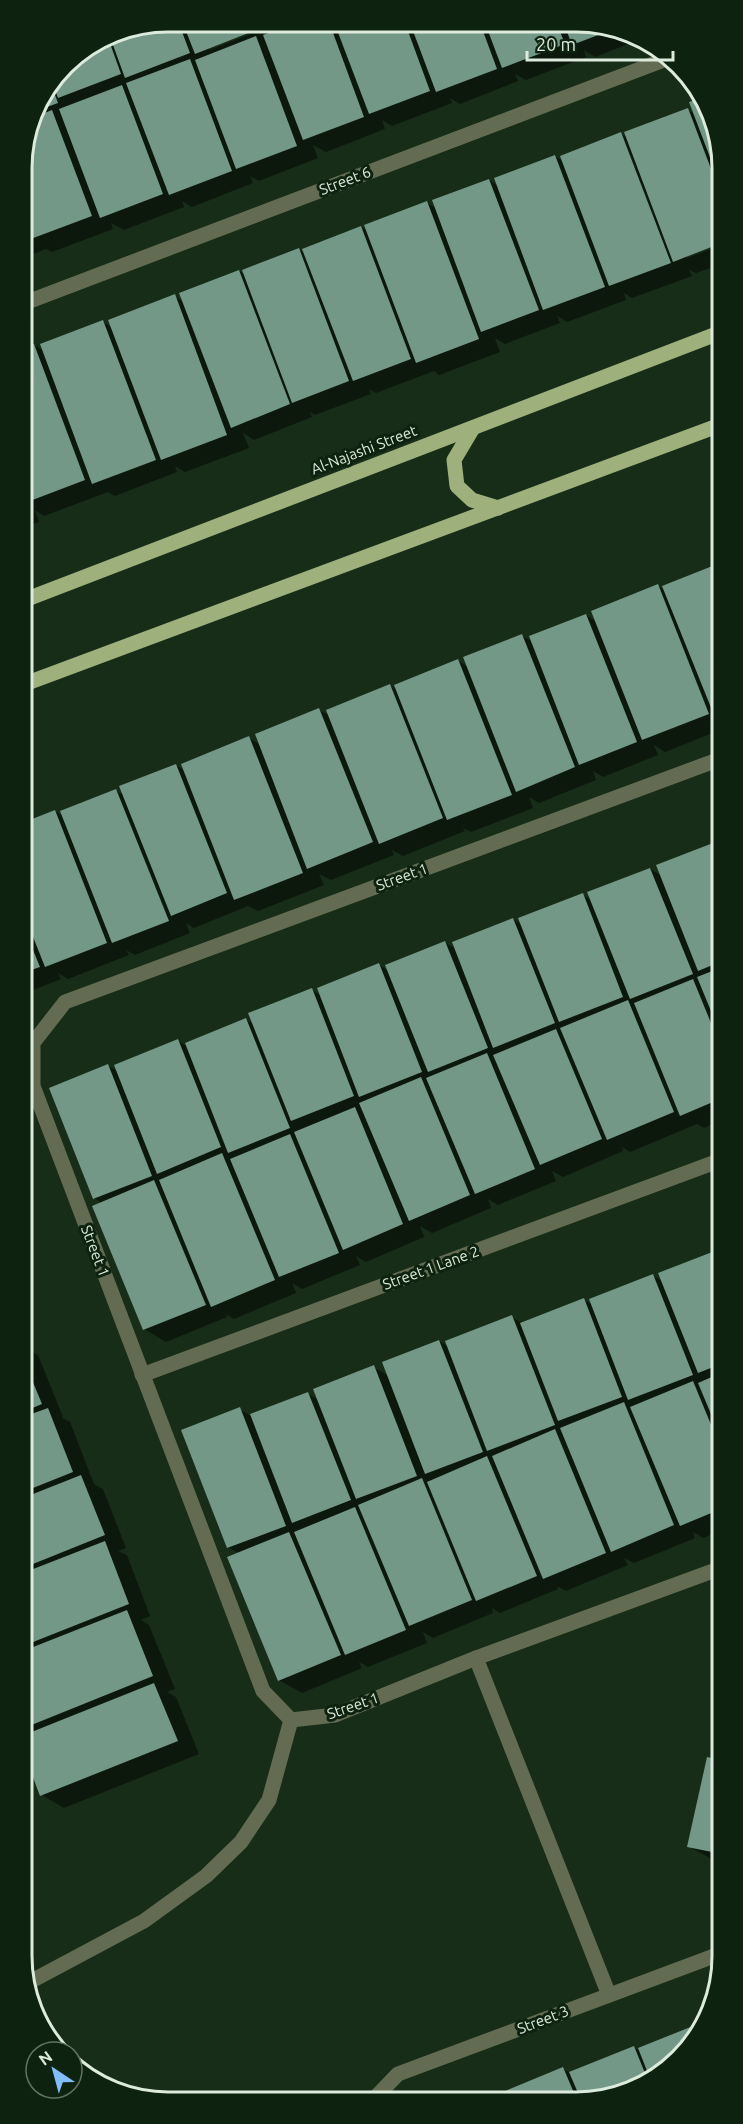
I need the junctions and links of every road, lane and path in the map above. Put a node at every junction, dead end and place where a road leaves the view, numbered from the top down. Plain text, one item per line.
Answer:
1 (660, 61) edge
2 (32, 300) edge
3 (712, 336) edge
4 (473, 428) junction
5 (712, 428) edge
6 (498, 508) junction
7 (32, 597) edge
8 (32, 680) edge
9 (712, 762) edge
10 (711, 1164) edge
11 (142, 1375) junction
12 (711, 1572) edge
13 (477, 1658) junction
14 (291, 1720) junction
15 (711, 1957) edge
16 (34, 1980) edge
17 (609, 1995) junction
18 (381, 2092) edge

1 - 2 street, Street 6
3 - 4 main road, Al-Najashi Street
4 - 6 main road
4 - 7 main road, Al-Najashi Street
5 - 6 main road
6 - 8 main road
9 - 11 street, Street 1
10 - 11 street, Street 1 Lane 2
11 - 14 street, Street 1
12 - 13 street, Street 1
13 - 14 street, Street 1
13 - 17 street
14 - 16 street
15 - 17 street, Street 3
17 - 18 street, Street 3

